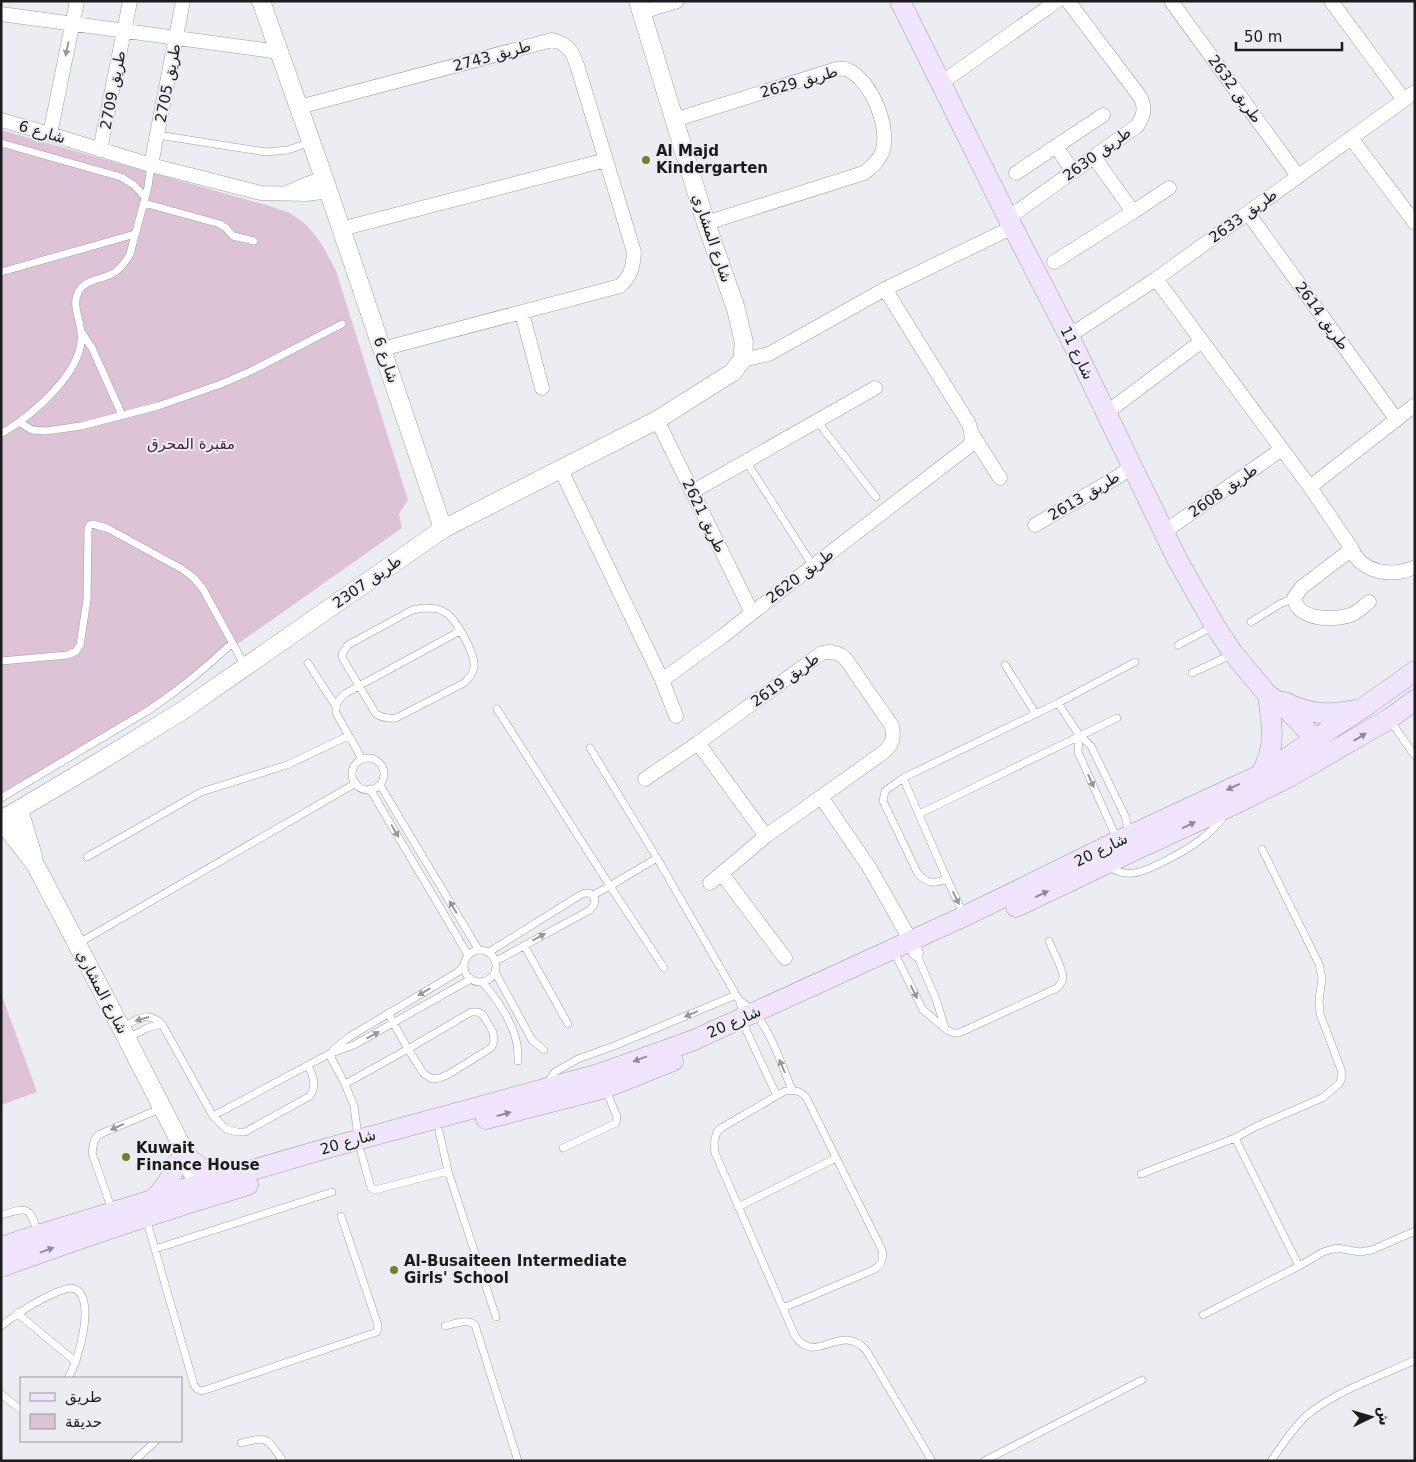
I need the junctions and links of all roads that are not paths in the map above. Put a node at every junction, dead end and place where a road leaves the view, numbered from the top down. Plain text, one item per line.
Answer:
1 (77, 1) edge
2 (130, 1) edge
3 (183, 1) edge
4 (261, 1) edge
5 (677, 1) edge
6 (900, 1) edge
7 (1056, 1) edge
8 (1068, 1) edge
9 (1171, 1) edge
10 (1338, 4) edge
11 (640, 7) edge
12 (1, 14) edge
13 (72, 23) junction
14 (125, 30) junction
15 (176, 39) junction
16 (280, 52) junction
17 (941, 83) junction
18 (1409, 96) edge
19 (299, 106) junction
20 (1103, 115) dead end
21 (1, 120) edge
22 (674, 120) junction
23 (50, 134) junction
24 (158, 135) junction
25 (1351, 138) junction
26 (312, 142) junction
27 (1, 143) edge
28 (1056, 146) junction
29 (100, 150) junction
30 (1094, 157) junction
31 (606, 160) junction
32 (151, 165) junction
33 (1072, 172) junction
34 (1016, 173) dead end
35 (1298, 176) junction
36 (326, 185) junction
37 (1169, 188) dead end
38 (144, 200) junction
39 (1133, 212) junction
40 (1248, 212) junction
41 (706, 223) junction
42 (1010, 223) junction
43 (1415, 223) edge
44 (341, 229) junction
45 (135, 234) junction
46 (254, 241) dead end
47 (1054, 262) dead end
48 (1, 272) edge
49 (1156, 279) junction
50 (885, 289) junction
51 (522, 313) junction
52 (342, 324) dead end
53 (81, 332) junction
54 (1069, 336) junction
55 (1202, 341) junction
56 (382, 349) junction
57 (742, 360) junction
58 (542, 388) dead end
59 (875, 388) dead end
60 (1415, 405) edge
61 (1106, 414) junction
62 (122, 415) junction
63 (1396, 419) junction
64 (657, 420) junction
65 (817, 421) junction
66 (19, 422) junction
67 (1, 434) edge
68 (972, 434) junction
69 (1282, 449) junction
70 (746, 461) junction
71 (1132, 466) junction
72 (561, 470) junction
73 (1000, 478) dead end
74 (1310, 487) junction
75 (692, 492) junction
76 (876, 497) dead end
77 (1035, 525) dead end
78 (443, 529) junction
79 (1164, 532) junction
80 (1352, 549) junction
81 (813, 566) junction
82 (1415, 567) edge
83 (1294, 598) junction
84 (1369, 602) dead end
85 (752, 613) junction
86 (1251, 622) dead end
87 (1215, 626) junction
88 (460, 631) junction
89 (232, 643) junction
90 (1178, 645) dead end
91 (1233, 653) junction
92 (1, 661) edge
93 (308, 662) dead end
94 (1135, 662) dead end
95 (1005, 665) dead end
96 (245, 667) junction
97 (1415, 671) edge
98 (1192, 673) dead end
99 (662, 680) junction
100 (359, 686) junction
101 (1268, 695) junction
102 (1415, 700) edge
103 (1058, 703) junction
104 (335, 705) junction
105 (1364, 708) junction
106 (497, 710) dead end
107 (1036, 714) junction
108 (676, 716) dead end
109 (1117, 718) dead end
110 (1389, 719) junction
111 (1079, 735) junction
112 (348, 736) junction
113 (698, 743) junction
114 (590, 748) dead end
115 (1318, 750) junction
116 (1415, 756) edge
117 (362, 759) junction
118 (1262, 774) junction
119 (904, 778) junction
120 (645, 779) dead end
121 (356, 783) junction
122 (380, 785) junction
123 (370, 789) junction
124 (821, 797) junction
125 (1, 798) edge
126 (1233, 805) junction
127 (19, 810) junction
128 (919, 814) junction
129 (1, 820) edge
130 (766, 836) junction
131 (1127, 843) junction
132 (1262, 849) dead end
133 (87, 857) dead end
134 (657, 858) junction
135 (34, 864) junction
136 (1106, 864) junction
137 (722, 874) junction
138 (947, 879) junction
139 (710, 883) dead end
140 (610, 886) junction
141 (593, 895) junction
142 (968, 922) junction
143 (1049, 941) dead end
144 (77, 944) junction
145 (524, 945) junction
146 (478, 949) junction
147 (905, 951) junction
148 (489, 952) junction
149 (468, 954) junction
150 (785, 958) dead end
151 (496, 961) junction
152 (464, 965) junction
153 (664, 968) dead end
154 (496, 972) junction
155 (471, 980) junction
156 (482, 982) junction
157 (388, 1013) junction
158 (747, 1013) junction
159 (162, 1024) junction
160 (394, 1024) junction
161 (568, 1024) dead end
162 (945, 1028) junction
163 (124, 1033) junction
164 (408, 1049) junction
165 (544, 1050) dead end
166 (329, 1054) junction
167 (518, 1061) dead end
168 (308, 1065) junction
169 (345, 1084) junction
170 (605, 1088) junction
171 (792, 1090) junction
172 (777, 1096) junction
173 (165, 1115) junction
174 (213, 1116) junction
175 (439, 1131) junction
176 (1235, 1138) junction
177 (360, 1146) junction
178 (562, 1148) dead end
179 (836, 1158) junction
180 (182, 1161) junction
181 (448, 1171) junction
182 (1141, 1174) dead end
183 (225, 1178) junction
184 (332, 1192) dead end
185 (192, 1194) junction
186 (738, 1207) junction
187 (149, 1209) junction
188 (112, 1212) junction
189 (1, 1215) edge
190 (341, 1216) dead end
191 (1415, 1231) edge
192 (38, 1235) junction
193 (1, 1247) edge
194 (155, 1249) junction
195 (1299, 1266) junction
196 (1, 1268) edge
197 (783, 1308) junction
198 (17, 1313) junction
199 (1203, 1315) dead end
200 (496, 1318) dead end
201 (1, 1326) edge
202 (445, 1326) dead end
203 (1415, 1360) edge
204 (76, 1362) junction
205 (68, 1377) edge
206 (1142, 1380) dead end
207 (1, 1394) edge
208 (20, 1409) edge
209 (155, 1442) edge
210 (241, 1442) dead end
211 (134, 1461) edge
212 (283, 1461) edge
213 (518, 1461) edge
214 (932, 1461) edge
215 (984, 1461) edge
216 (1271, 1461) edge

1 - 13 street
2 - 14 street, طريق 2709
3 - 15 street, طريق 2705
4 - 16 street, شارع 6
5 - 11 street
6 - 17 main road, شارع 11
7 - 17 street
8 - 30 street, طريق 2630
9 - 35 street, طريق 2632
10 - 18 street
11 - 22 street, شارع المشاري
12 - 13 street, طريق 2709
13 - 14 street, طريق 2709
13 -> 23 street
14 - 15 street, طريق 2709
14 - 29 street, طريق 2709
15 - 16 street, طريق 2709
15 - 24 street, طريق 2705
16 - 19 street, شارع 6
17 - 42 main road, شارع 11
18 - 25 street, طريق 2633
19 - 26 street, شارع 6
19 - 31 street, طريق 2743
20 - 28 street
21 - 23 street, شارع 6
22 - 41 street, شارع المشاري
22 - 41 street, طريق 2629
23 - 29 street, شارع 6
24 - 26 lane
24 - 32 street, طريق 2705
25 - 35 street, طريق 2633
25 - 43 street
26 - 36 street, شارع 6
27 - 38 lane
28 - 33 street
28 - 34 street
29 - 32 street, شارع 6
30 - 33 street, طريق 2630
30 - 39 street
31 - 44 street
31 - 51 street, طريق 2743
32 - 36 street, شارع 6
32 - 38 lane
33 - 42 street, طريق 2630
35 - 40 street, طريق 2633
36 - 44 street, شارع 6
37 - 39 street
38 - 45 lane
38 - 46 lane
39 - 47 street
40 - 49 street, طريق 2633
40 - 63 street, طريق 2614
41 - 57 street, شارع المشاري
42 - 50 street, طريق 2630
42 - 54 main road, شارع 11
44 - 56 street, شارع 6
45 - 48 lane
45 - 53 lane
49 - 54 street, طريق 2633
49 - 55 street
50 - 57 street, طريق 2630
50 - 68 street
51 - 56 street, طريق 2743
51 - 58 street
52 - 62 lane
53 - 62 lane
53 - 66 lane
54 - 61 main road, شارع 11
55 - 61 street
55 - 69 street
56 - 78 street, شارع 6
57 - 64 street, طريق 2307
59 - 65 street
60 - 63 street
61 - 71 main road, شارع 11
62 - 66 lane
63 - 74 street
64 - 72 street, طريق 2307
64 - 75 street, طريق 2621
65 - 70 street
65 - 76 lane
66 - 67 lane
68 - 73 street
68 - 81 street, طريق 2620
69 - 74 street
69 - 79 street, طريق 2608
70 - 75 street
70 - 81 lane
71 - 77 street, طريق 2613
71 - 79 main road, شارع 11
72 - 78 street, طريق 2307
72 - 99 street
74 - 80 street
75 - 85 street, طريق 2621
78 - 96 street, طريق 2307
79 - 87 main road, شارع 11
80 - 82 street
80 - 83 street
81 - 85 street, طريق 2620
83 - 84 street
83 - 86 lane
85 - 99 street, طريق 2620
87 - 90 lane
87 - 91 main road, شارع 11
88 - 100 lane
88 - 100 lane
88 - 100 lane
89 - 92 lane
89 - 96 lane
89 - 125 lane
91 - 98 lane
91 - 101 main road, شارع 11
93 - 104 lane
94 - 103 lane
95 - 107 lane
96 - 127 street, طريق 2307
97 - 105 main road, شارع 20
99 - 108 street
100 - 104 lane
101 - 105 main road
101 - 115 main road, شارع 11
101 - 118 main road
102 - 110 main road, شارع 20
103 - 107 lane
103 - 111 lane
104 - 112 lane
105 - 115 main road, شارع 20
106 - 140 lane
107 - 119 lane
109 - 111 lane
115 -> 110 main road, شارع 20
110 - 116 lane
111 - 128 lane
111 -> 131 lane
111 - 131 lane
112 - 117 lane
112 - 133 lane
113 - 120 street, طريق 2619
113 - 124 street, طريق 2619
113 - 130 street
114 - 134 lane
115 - 118 main road, شارع 20
115 - 126 main road, شارع 20
117 - 121 lane
117 - 122 lane
118 -> 131 main road, شارع 20
119 - 128 lane
119 - 138 lane
121 - 123 lane
121 - 144 lane
122 - 123 lane
146 -> 122 lane
123 -> 149 lane
124 - 130 street, طريق 2619
124 - 147 street
131 -> 126 main road, شارع 20
126 - 136 lane
127 - 129 street, طريق 2307
127 - 135 street, شارع المشاري
128 - 138 lane
129 - 135 street, شارع المشاري
130 - 137 street, طريق 2619
131 - 136 main road, شارع 20
131 - 142 main road, شارع 20
132 - 176 lane
134 - 140 lane
134 - 158 lane
135 - 144 street, شارع المشاري
142 -> 136 main road, شارع 20
137 - 139 street, طريق 2619
137 - 150 street
138 -> 142 lane
140 - 141 lane
140 - 153 lane
145 -> 141 lane
141 - 148 lane
142 - 147 main road, شارع 20
143 - 162 lane
144 - 163 street, شارع المشاري
145 - 151 lane
145 - 161 lane
146 - 148 lane
146 - 149 lane
147 - 158 main road, شارع 20
147 - 162 lane
147 -> 162 lane
148 - 151 lane
149 - 152 lane
151 - 154 lane
152 - 155 lane
152 -> 157 lane
154 - 156 lane
154 - 165 lane
155 - 156 lane
155 - 160 lane
156 - 167 lane
157 - 160 lane
157 - 166 lane
158 - 170 main road, شارع 20
171 -> 158 lane
158 - 172 lane
158 -> 177 main road, شارع 20
159 - 163 lane
159 -> 163 lane
159 - 174 lane
160 - 164 lane
166 -> 160 lane
163 - 173 street, شارع المشاري
164 - 164 lane
164 - 169 lane
166 - 168 lane
166 - 169 lane
168 - 174 lane
168 - 174 lane
169 - 177 lane
175 -> 170 main road, شارع 20
170 - 178 lane
171 - 172 lane
171 - 179 lane
172 - 186 lane
173 - 180 street, شارع المشاري
173 -> 188 lane
175 - 177 main road, شارع 20
175 - 181 lane
176 - 182 lane
176 - 195 lane
177 - 181 lane
177 - 183 main road, شارع 20
177 - 185 main road, شارع 20
179 - 186 lane
179 - 197 lane
180 - 183 main road
180 - 185 street, شارع المشاري
180 - 187 main road
181 - 200 lane
183 - 185 main road, شارع 20
184 - 194 lane
185 - 187 main road, شارع 20
186 - 197 lane
187 - 188 main road, شارع 20
187 - 194 lane
196 -> 187 main road, شارع 20
188 - 192 main road, شارع 20
189 - 192 lane
190 - 194 lane
191 - 195 lane
192 - 193 main road, شارع 20
195 - 199 lane
197 - 214 lane
198 - 201 lane
198 - 204 lane
198 - 204 lane
202 - 213 lane
203 - 216 lane
204 - 205 lane
206 - 215 lane
207 - 208 lane
209 - 211 lane
210 - 212 lane

